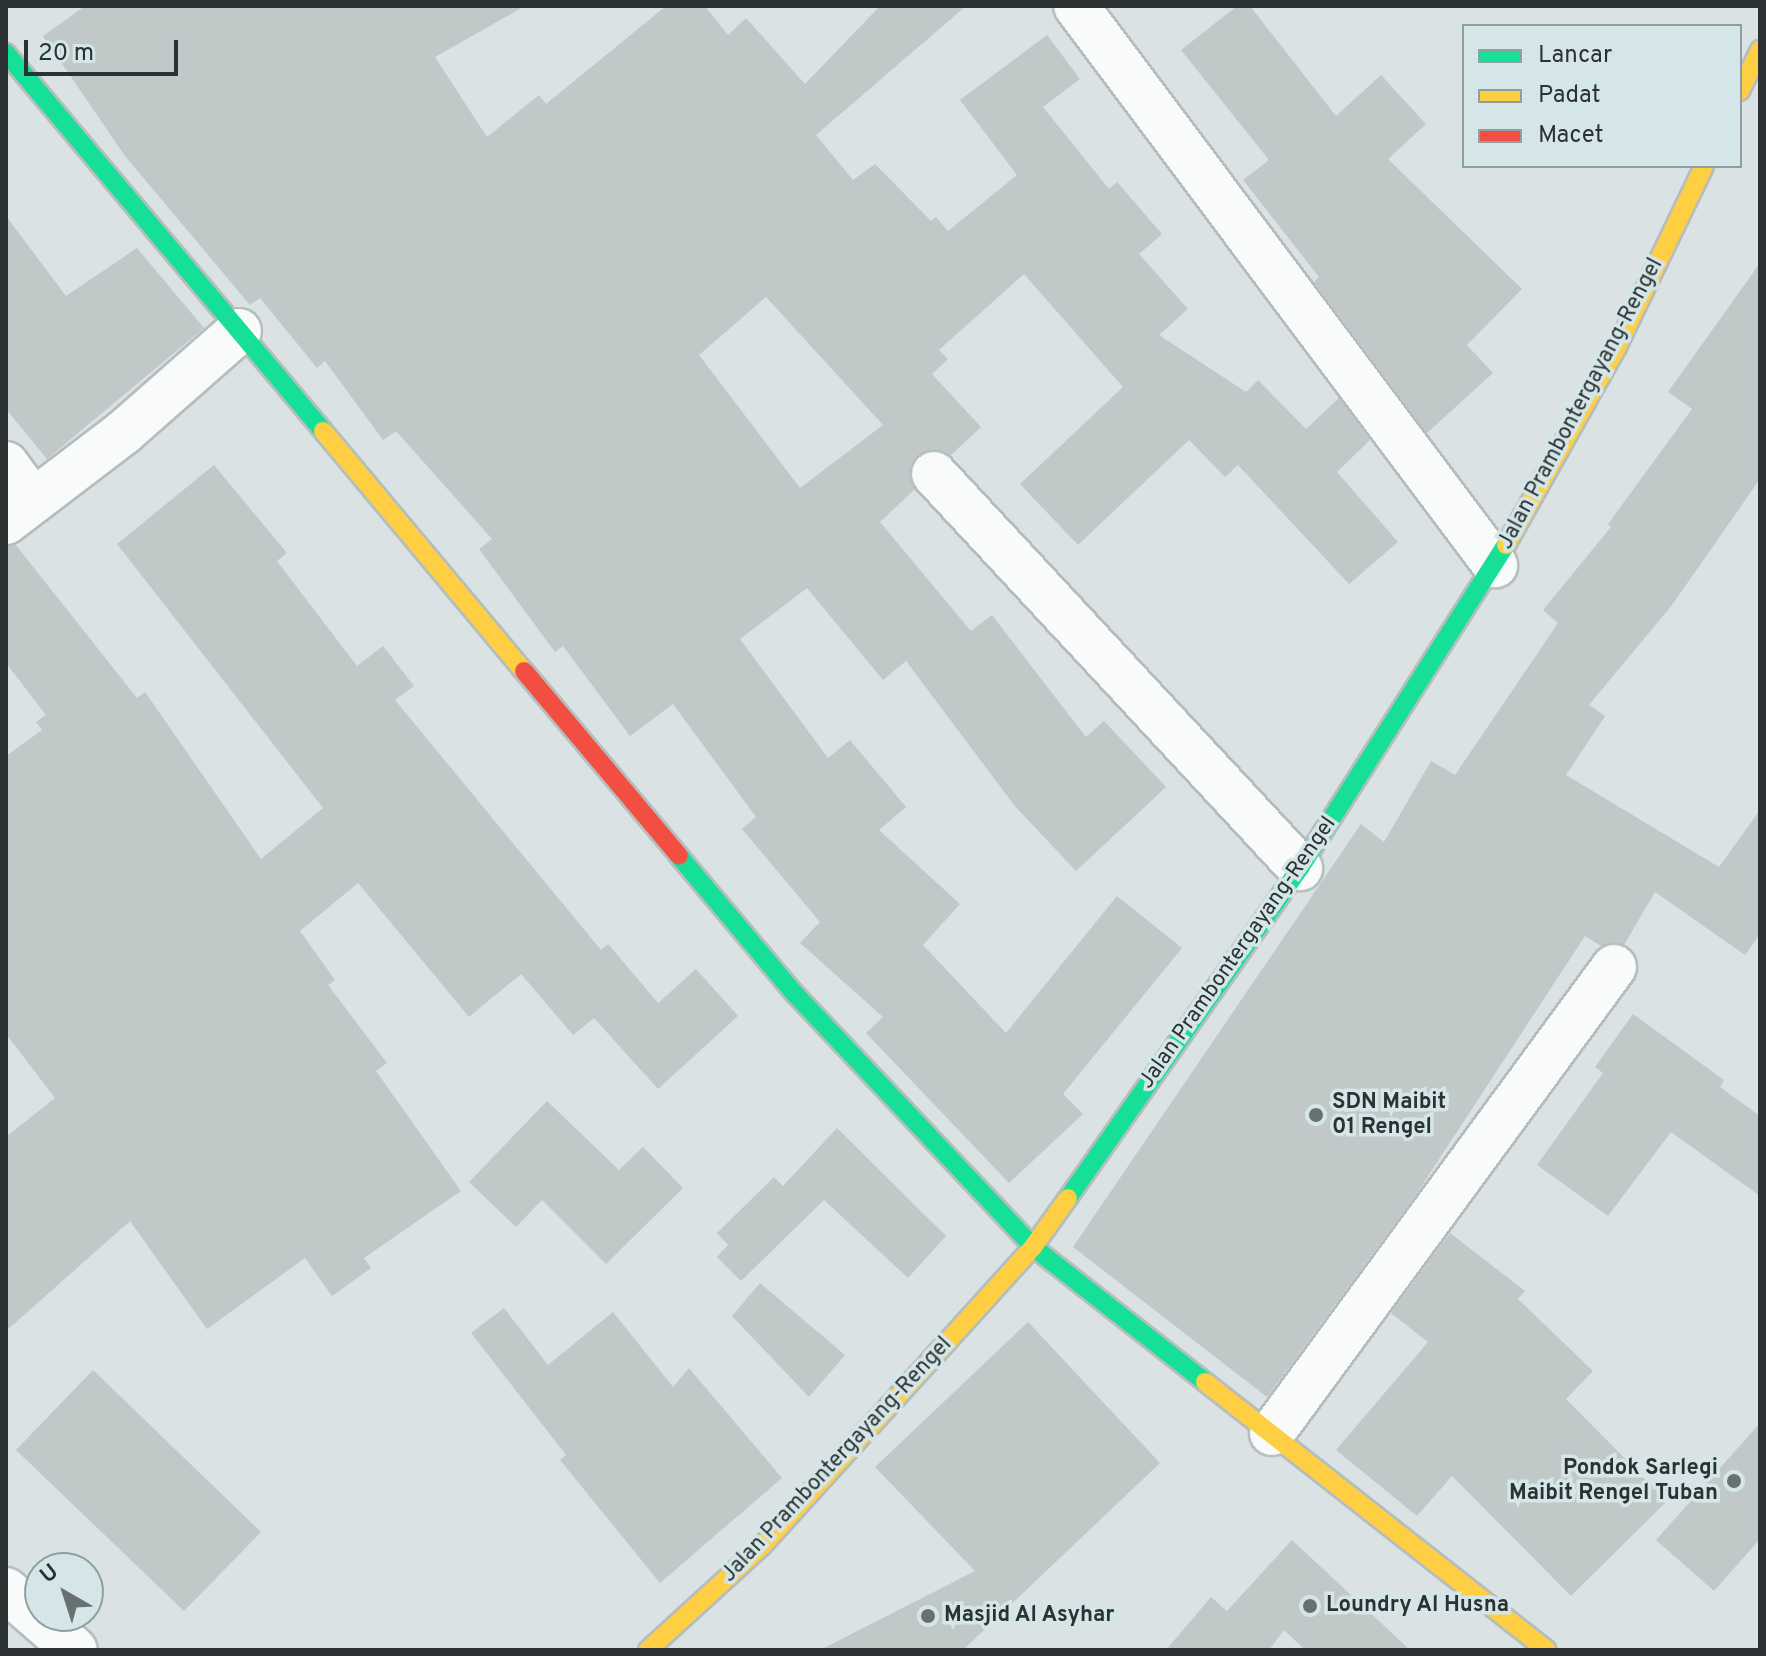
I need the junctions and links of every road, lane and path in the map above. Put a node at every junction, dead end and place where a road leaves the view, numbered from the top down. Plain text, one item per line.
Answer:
1 (1076, 6) edge
2 (1760, 50) edge
3 (6, 53) edge
4 (1742, 87) edge
5 (1703, 168) edge
6 (239, 331) junction
7 (6, 464) edge
8 (934, 474) dead end
9 (20, 512) edge
10 (1495, 565) junction
11 (1300, 868) junction
12 (1614, 967) dead end
13 (1033, 1247) junction
14 (1272, 1433) junction
15 (6, 1590) edge
16 (75, 1650) edge
17 (648, 1650) edge
18 (1547, 1650) edge

1 - 10 street
2 - 4 street
3 - 6 street
5 - 10 street, Jalan Prambontergayang-Rengel
6 - 9 street
6 - 13 street
7 - 9 street
8 - 11 street
10 - 11 street, Jalan Prambontergayang-Rengel
11 - 13 street, Jalan Prambontergayang-Rengel
12 - 14 street
13 - 14 street
13 - 17 street, Jalan Prambontergayang-Rengel
14 - 18 street
15 - 16 street

